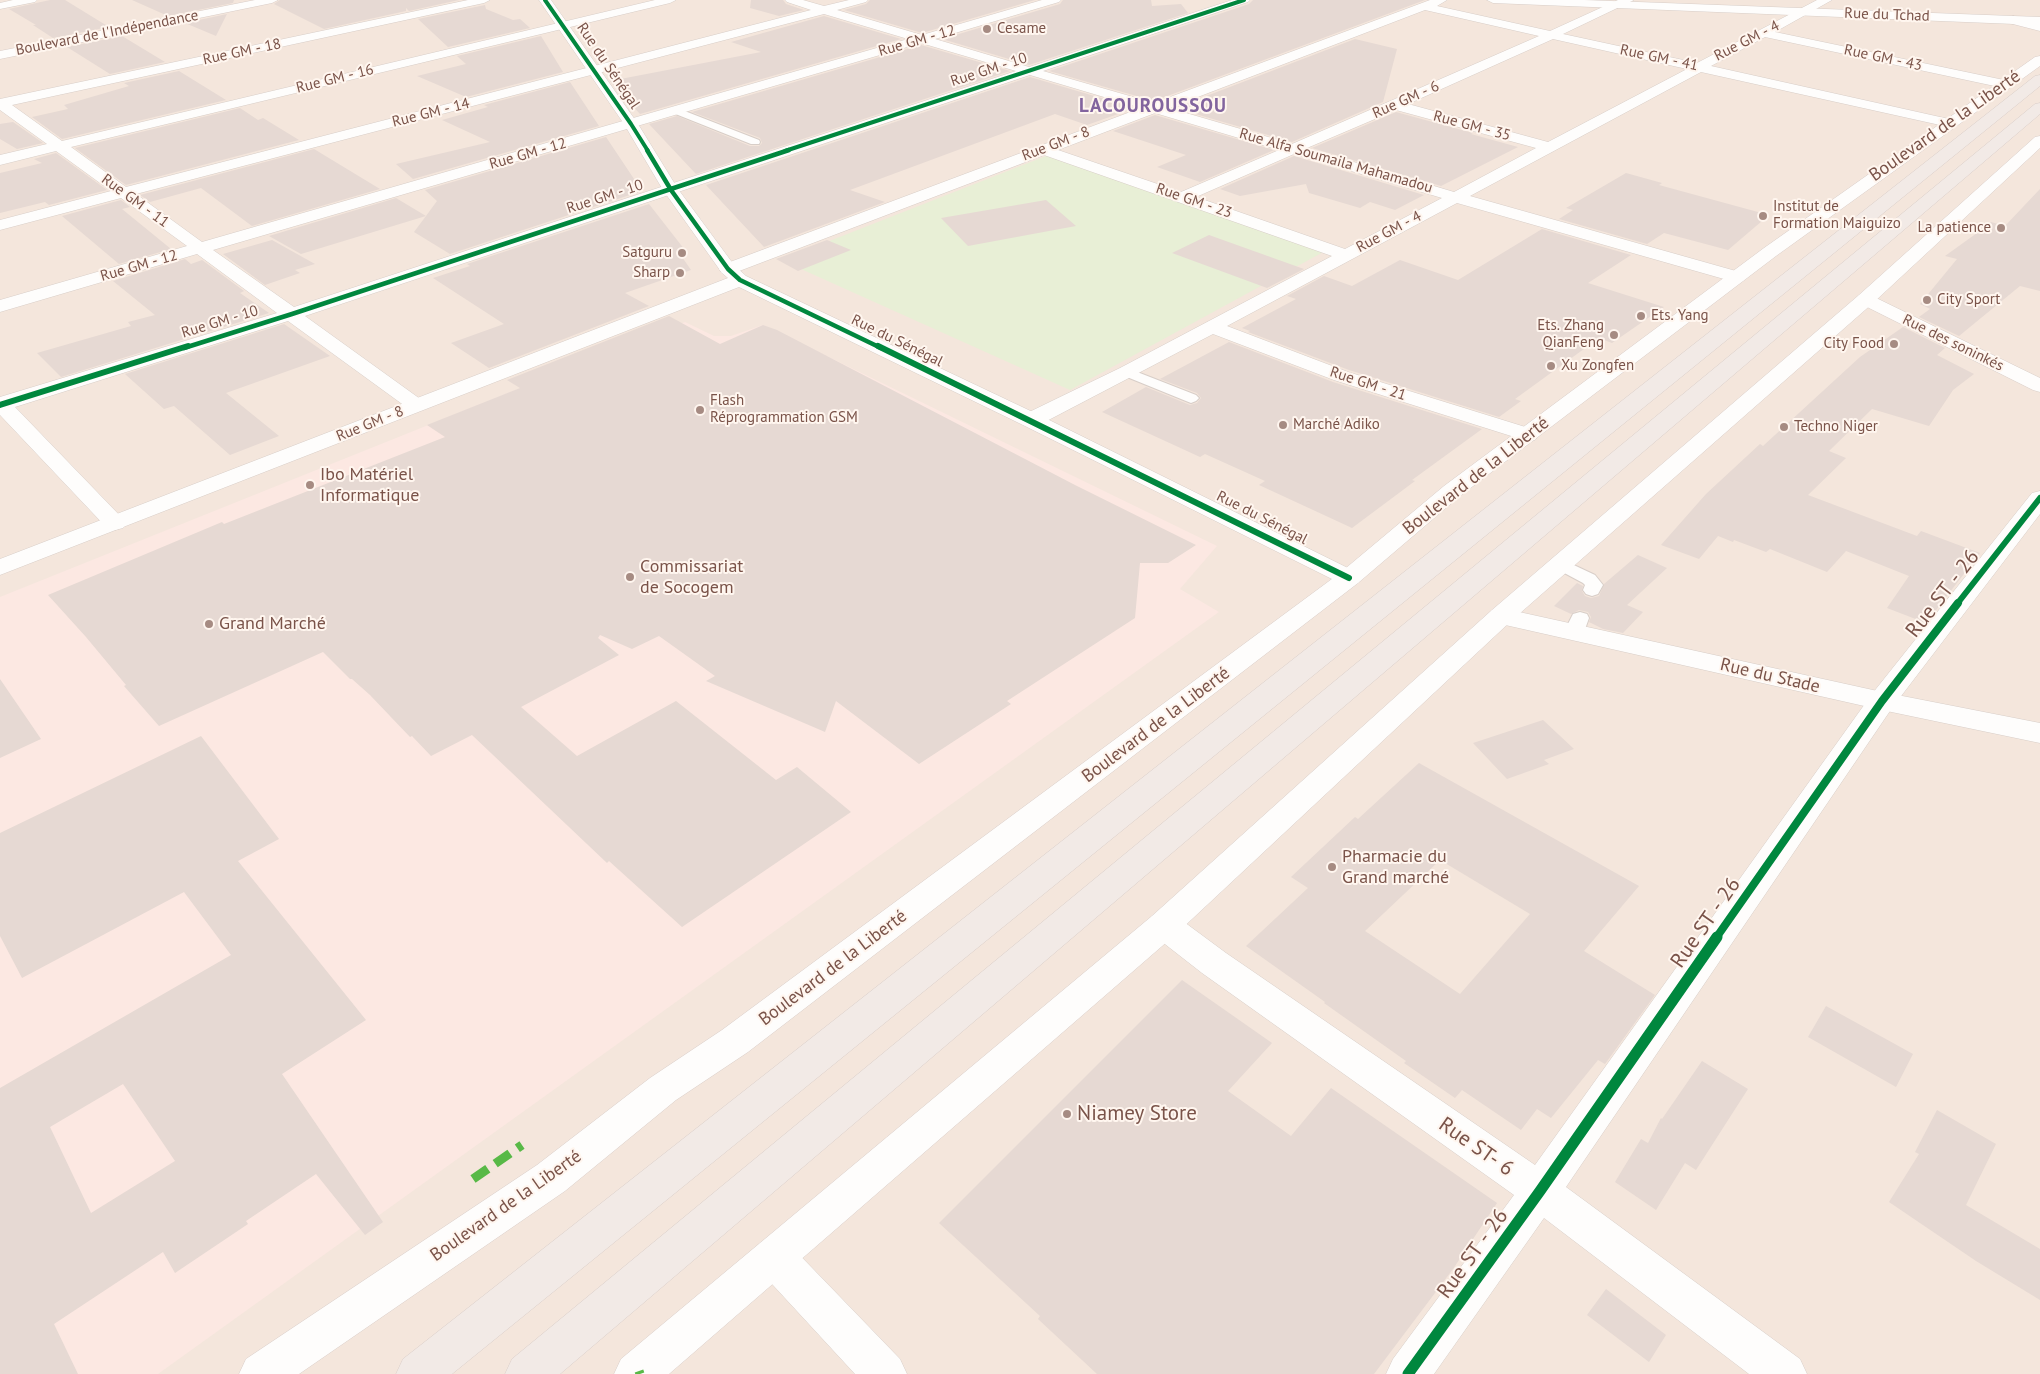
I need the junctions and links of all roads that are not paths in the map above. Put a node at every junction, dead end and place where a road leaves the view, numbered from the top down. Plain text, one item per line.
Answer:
1 (31, 0) edge
2 (245, 0) edge
3 (272, 0) edge
4 (484, 0) edge
5 (545, 0) edge
6 (670, 0) edge
7 (791, 0) edge
8 (862, 0) edge
9 (1055, 0) edge
10 (1244, 0) edge
11 (1441, 0) edge
12 (1493, 0) edge
13 (1826, 0) edge
14 (1622, 2) edge
15 (0, 6) edge
16 (1205, 6) edge
17 (1427, 7) junction
18 (825, 10) junction
19 (1804, 12) junction
20 (2040, 12) edge
21 (2019, 21) junction
22 (2040, 21) edge
23 (562, 24) junction
24 (2040, 27) edge
25 (1761, 33) junction
26 (1551, 35) junction
27 (924, 39) junction
28 (0, 48) edge
29 (0, 55) edge
30 (2040, 60) edge
31 (1698, 67) junction
32 (594, 71) junction
33 (1030, 71) junction
34 (2040, 80) edge
35 (2004, 84) junction
36 (0, 103) edge
37 (1394, 105) junction
38 (1153, 107) junction
39 (2040, 107) edge
40 (677, 111) junction
41 (1949, 123) junction
42 (631, 124) junction
43 (2040, 140) edge
44 (755, 142) dead end
45 (60, 146) junction
46 (1548, 147) junction
47 (1042, 149) junction
48 (1294, 149) junction
49 (0, 160) edge
50 (671, 190) junction
51 (122, 193) junction
52 (1456, 197) junction
53 (1184, 198) junction
54 (0, 225) edge
55 (201, 249) junction
56 (1345, 255) junction
57 (734, 274) junction
58 (1737, 277) junction
59 (1866, 299) junction
60 (0, 306) edge
61 (292, 314) junction
62 (1212, 327) junction
63 (1128, 372) junction
64 (2040, 386) edge
65 (1191, 398) dead end
66 (0, 404) edge
67 (416, 406) junction
68 (1031, 420) junction
69 (1527, 435) junction
70 (2040, 498) edge
71 (115, 523) junction
72 (1560, 564) junction
73 (0, 568) edge
74 (1349, 578) junction
75 (1592, 590) dead end
76 (1501, 616) junction
77 (1882, 701) junction
78 (2040, 732) edge
79 (1164, 925) junction
80 (1540, 1191) junction
81 (774, 1256) junction
82 (261, 1374) edge
83 (418, 1374) edge
84 (527, 1374) edge
85 (636, 1374) edge
86 (885, 1374) edge
87 (1408, 1374) edge
88 (1785, 1374) edge

1 - 15 street
2 - 28 street, Boulevard de l'Indépendance
3 - 29 street, Boulevard de l'Indépendance
4 - 36 street, Rue GM - 18
5 - 23 street, Rue du Sénégal
6 - 23 street, Rue GM - 16
7 - 18 street, Rue Alfa Soumaila Mahamadou
8 - 18 street, Rue GM - 14
9 - 27 street, Rue GM - 12
10 - 16 street, Rue GM - 10
11 - 17 street, Rue GM - 8
12 - 14 street, Rue du Tchad
13 - 19 street, Rue GM - 4
14 - 19 street, Rue du Tchad
14 - 26 street, Rue GM - 6
16 - 33 street, Rue GM - 10
17 - 26 street, Rue GM - 41
17 - 38 street, Rue GM - 8
18 - 27 street, Rue Alfa Soumaila Mahamadou
18 - 32 street, Rue GM - 14
19 - 21 street, Rue du Tchad
19 - 25 street, Rue GM - 4
20 - 21 street
21 - 22 street, Rue du Tchad
21 - 24 street
23 - 32 street, Rue du Sénégal
23 - 45 street, Rue GM - 16
25 - 31 street, Rue GM - 4
25 - 35 street, Rue GM - 43
26 - 31 street, Rue GM - 41
26 - 37 street, Rue GM - 6
27 - 33 street, Rue Alfa Soumaila Mahamadou
27 - 40 street, Rue GM - 12
30 - 35 street, Boulevard de la Liberté
31 - 41 street, Rue GM - 41
31 - 46 street, Rue GM - 4
32 - 42 street, Rue du Sénégal
32 - 51 street, Rue GM - 14
33 - 38 street, Rue Alfa Soumaila Mahamadou
33 - 50 street, Rue GM - 10
34 - 83 highway, Boulevard de la Liberté
35 - 41 street, Boulevard de la Liberté
36 - 45 street, Rue GM - 11
37 - 46 street, Rue GM - 35
37 - 48 street, Rue GM - 6
38 - 47 street, Rue GM - 8
38 - 48 street, Rue Alfa Soumaila Mahamadou
39 - 84 highway
40 - 42 street, Rue GM - 12
40 - 44 lane
41 - 58 street, Boulevard de la Liberté
42 - 50 street, Rue du Sénégal
42 - 55 street, Rue GM - 12
43 - 59 street
45 - 49 street, Rue GM - 16
45 - 51 street, Rue GM - 11
46 - 52 street, Rue GM - 4
47 - 53 street, Rue GM - 23
47 - 57 street, Rue GM - 8
48 - 52 street, Rue Alfa Soumaila Mahamadou
48 - 53 street, Rue GM - 6
50 - 57 street, Rue du Sénégal
50 - 61 street, Rue GM - 10
51 - 54 street, Rue GM - 14
51 - 55 street, Rue GM - 11
52 - 56 street, Rue GM - 4
52 - 58 street, Rue Alfa Soumaila Mahamadou
53 - 56 street, Rue GM - 23
55 - 60 street, Rue GM - 12
55 - 61 street, Rue GM - 11
56 - 62 street, Rue GM - 4
57 - 67 street, Rue GM - 8
57 - 68 street, Rue du Sénégal
58 - 69 street, Boulevard de la Liberté
59 - 64 street, Rue des soninkés
59 - 72 street
61 - 66 street, Rue GM - 10
61 - 67 street, Rue GM - 11
62 - 63 street, Rue GM - 4
62 - 69 street, Rue GM - 21
63 - 65 lane
63 - 68 street, Rue GM - 4
66 - 71 street
67 - 71 street, Rue GM - 8
68 - 74 street, Rue du Sénégal
69 - 74 street, Boulevard de la Liberté
70 - 77 street, Rue ST - 26
71 - 73 street, Rue GM - 8
72 - 75 lane
72 - 76 street
74 - 82 street, Boulevard de la Liberté
76 - 77 street, Rue du Stade
76 - 79 street
77 - 78 street, Rue du Stade
77 - 80 street, Rue ST - 26
79 - 80 street, Rue ST- 6
79 - 81 street
80 - 87 street, Rue ST - 26
80 - 88 street, Rue ST- 6
81 - 85 street
81 - 86 street

